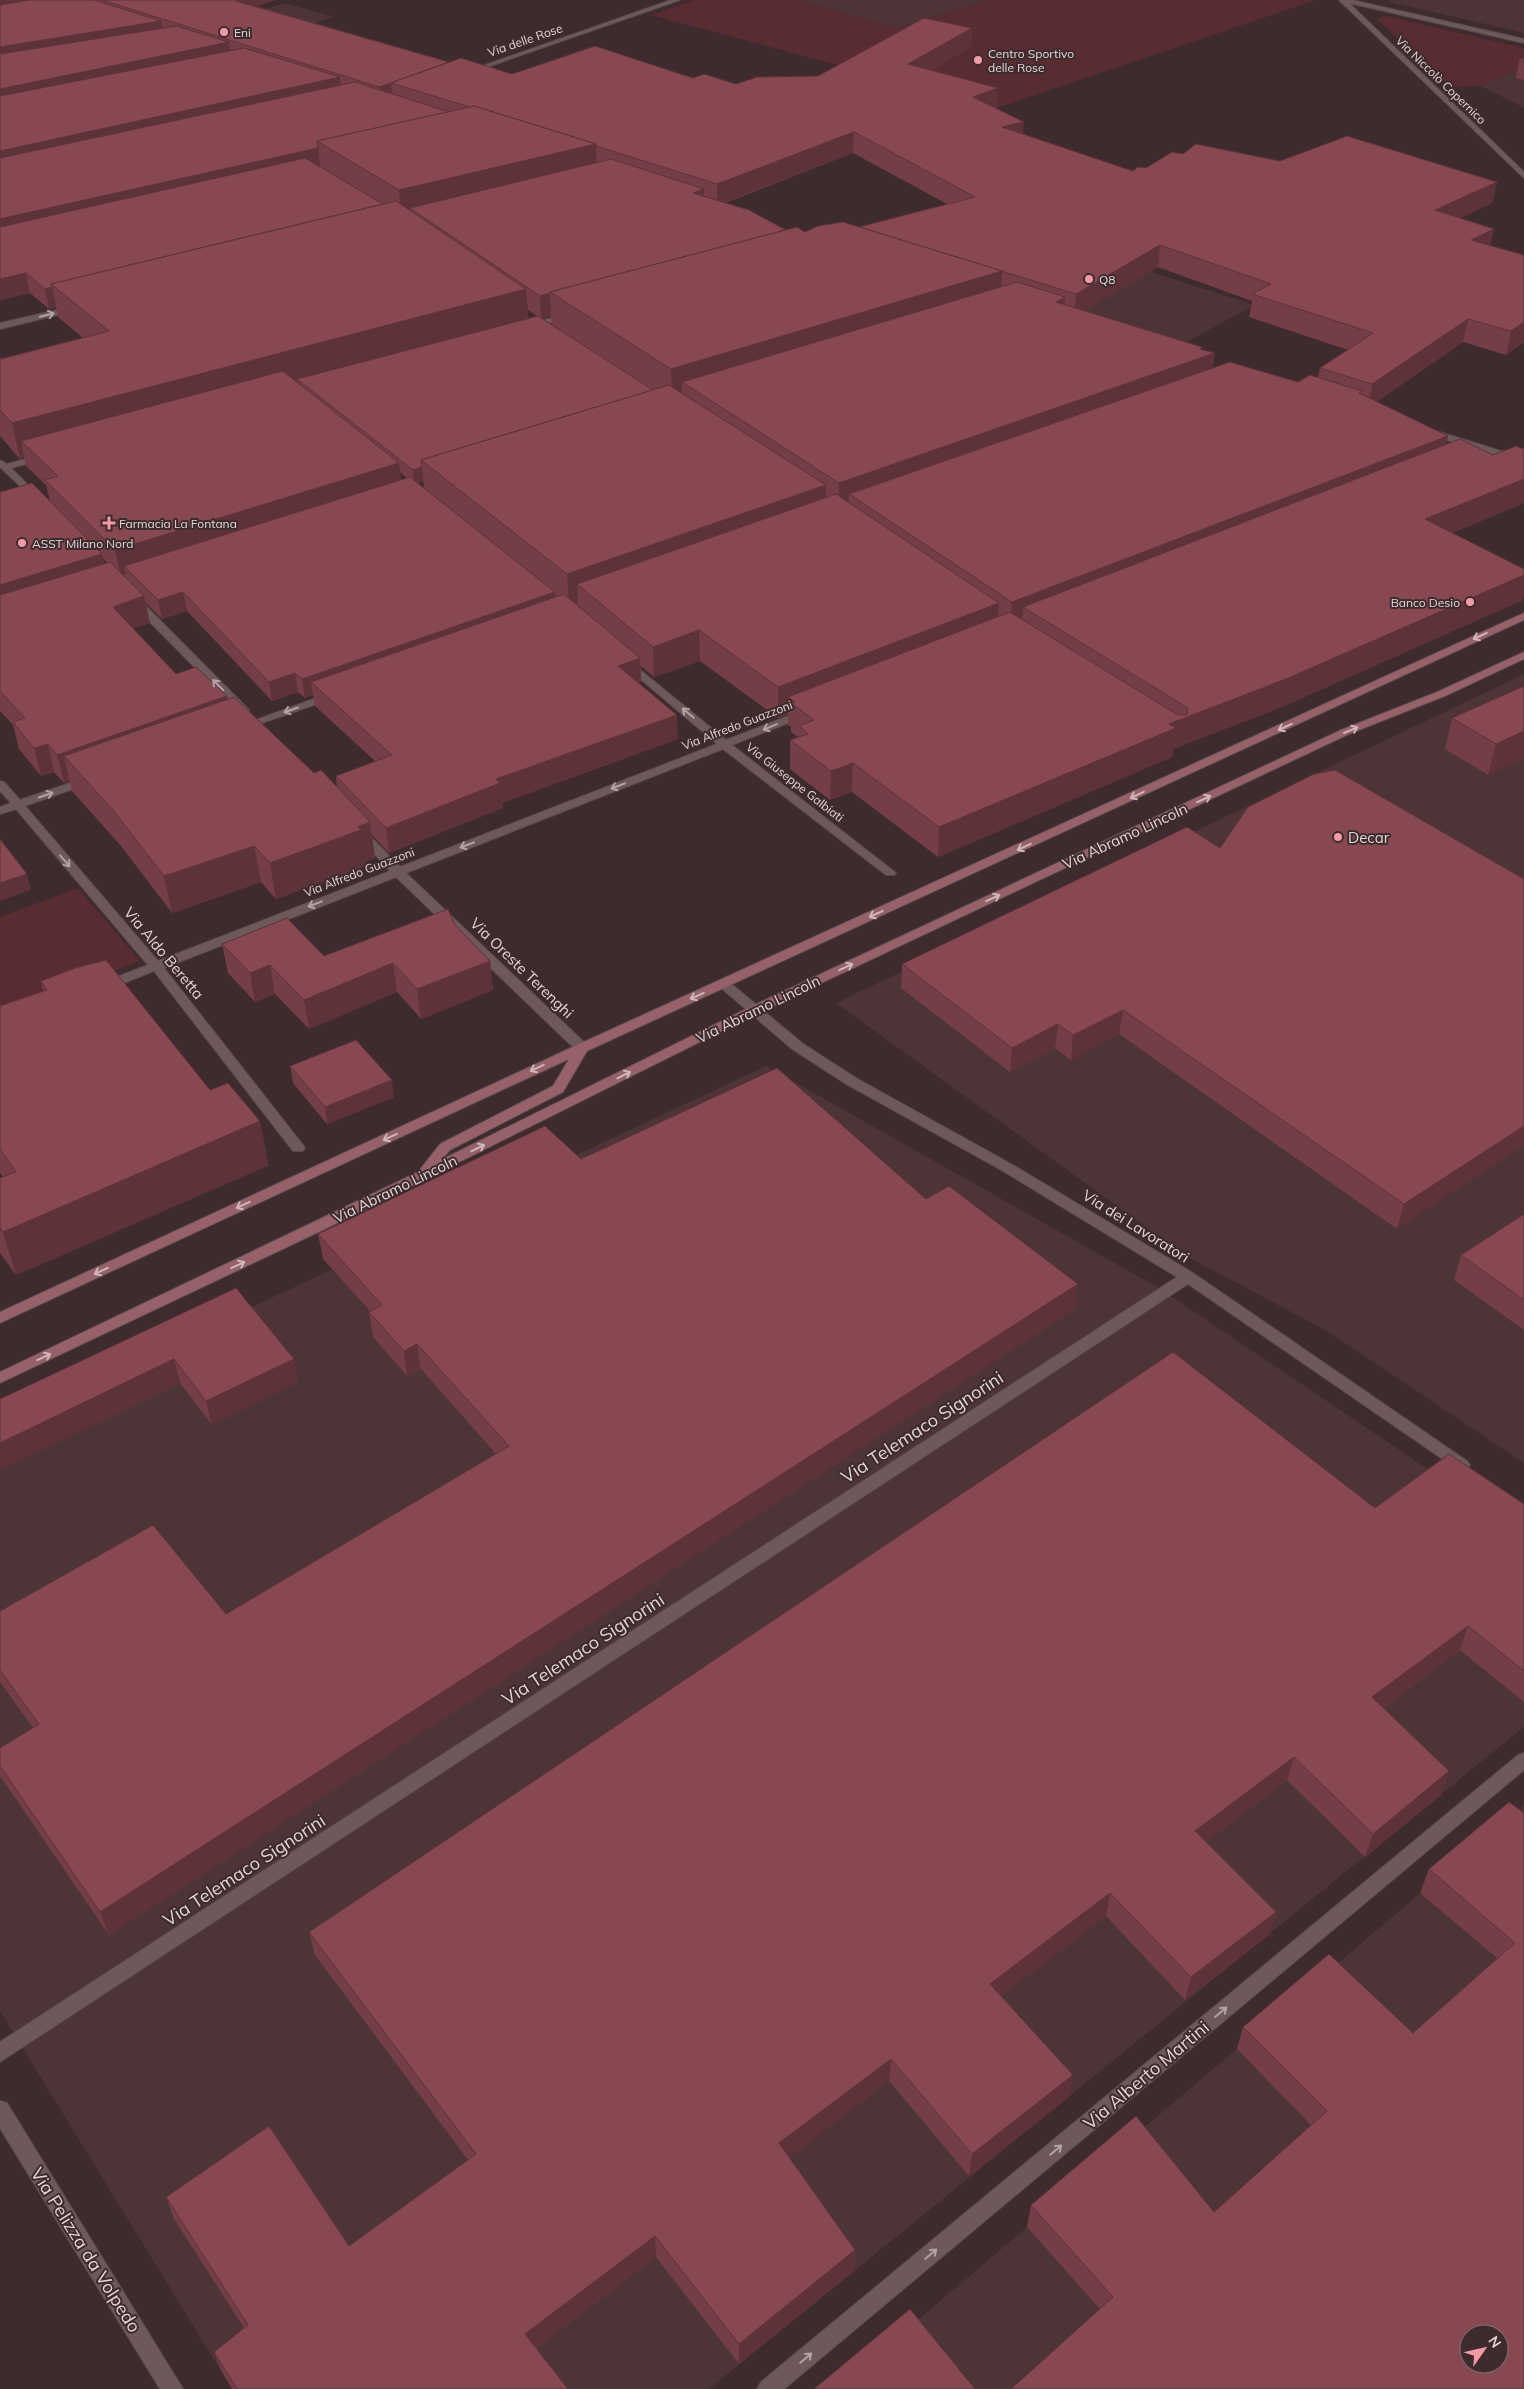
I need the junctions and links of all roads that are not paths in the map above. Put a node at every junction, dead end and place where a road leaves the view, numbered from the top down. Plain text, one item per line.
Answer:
1 (677, 0) edge
2 (1343, 0) edge
3 (1524, 40) edge
4 (462, 74) edge
5 (1524, 176) edge
6 (87, 305) edge
7 (583, 311) edge
8 (530, 316) edge
9 (539, 323) junction
10 (0, 326) edge
11 (520, 328) edge
12 (551, 330) edge
13 (1418, 429) edge
14 (1483, 448) junction
15 (50, 455) edge
16 (1465, 456) edge
17 (1524, 461) edge
18 (3, 464) edge
19 (45, 508) edge
20 (124, 590) edge
21 (1524, 616) edge
22 (619, 655) edge
23 (1524, 655) edge
24 (340, 692) edge
25 (816, 709) edge
26 (255, 722) junction
27 (228, 732) edge
28 (266, 734) edge
29 (725, 745) junction
30 (99, 776) edge
31 (0, 784) edge
32 (17, 805) junction
33 (0, 811) edge
34 (351, 823) edge
35 (398, 872) junction
36 (890, 874) dead end
37 (156, 966) junction
38 (724, 984) junction
39 (98, 989) edge
40 (754, 1010) junction
41 (582, 1048) junction
42 (298, 1148) dead end
43 (419, 1177) junction
44 (1188, 1277) junction
45 (0, 1318) edge
46 (0, 1378) edge
47 (1475, 1475) edge
48 (1524, 1760) edge
49 (0, 2053) edge
50 (0, 2110) edge
51 (172, 2389) edge
52 (768, 2389) edge

1 - 4 street, Via delle Rose
2 - 3 street
2 - 5 street, Via Niccolò Copernico
10 -> 6 street
7 - 9 street
8 - 9 street
9 - 11 street
9 - 12 street
13 - 14 street
14 - 16 street
14 - 17 street
15 - 18 street
18 - 19 street
26 -> 20 street
21 -> 38 main road
29 -> 22 street, Via Giuseppe Galbiati
40 -> 23 main road, Via Abramo Lincoln
24 -> 26 street
25 -> 29 street, Via Alfredo Guazzoni
26 - 27 street
26 - 28 street
29 -> 35 street, Via Alfredo Guazzoni
29 - 36 street, Via Giuseppe Galbiati
32 -> 30 street
31 - 32 street, Via Aldo Beretta
32 - 33 street
32 -> 37 street, Via Aldo Beretta
34 - 35 street, Via Oreste Terenghi
35 -> 37 street, Via Alfredo Guazzoni
35 - 41 street, Via Oreste Terenghi
37 - 39 street, Via Alfredo Guazzoni
37 - 42 street, Via Aldo Beretta
38 - 40 street, Via dei Lavoratori
38 -> 41 main road
43 -> 40 main road, Via Abramo Lincoln
40 - 44 street, Via dei Lavoratori
41 - 43 main road
41 -> 45 main road
46 -> 43 main road, Via Abramo Lincoln
44 - 47 street, Via dei Lavoratori
44 - 49 street, Via Telemaco Signorini
52 -> 48 street, Via Alberto Martini
50 - 51 street, Via Pelizza da Volpedo

